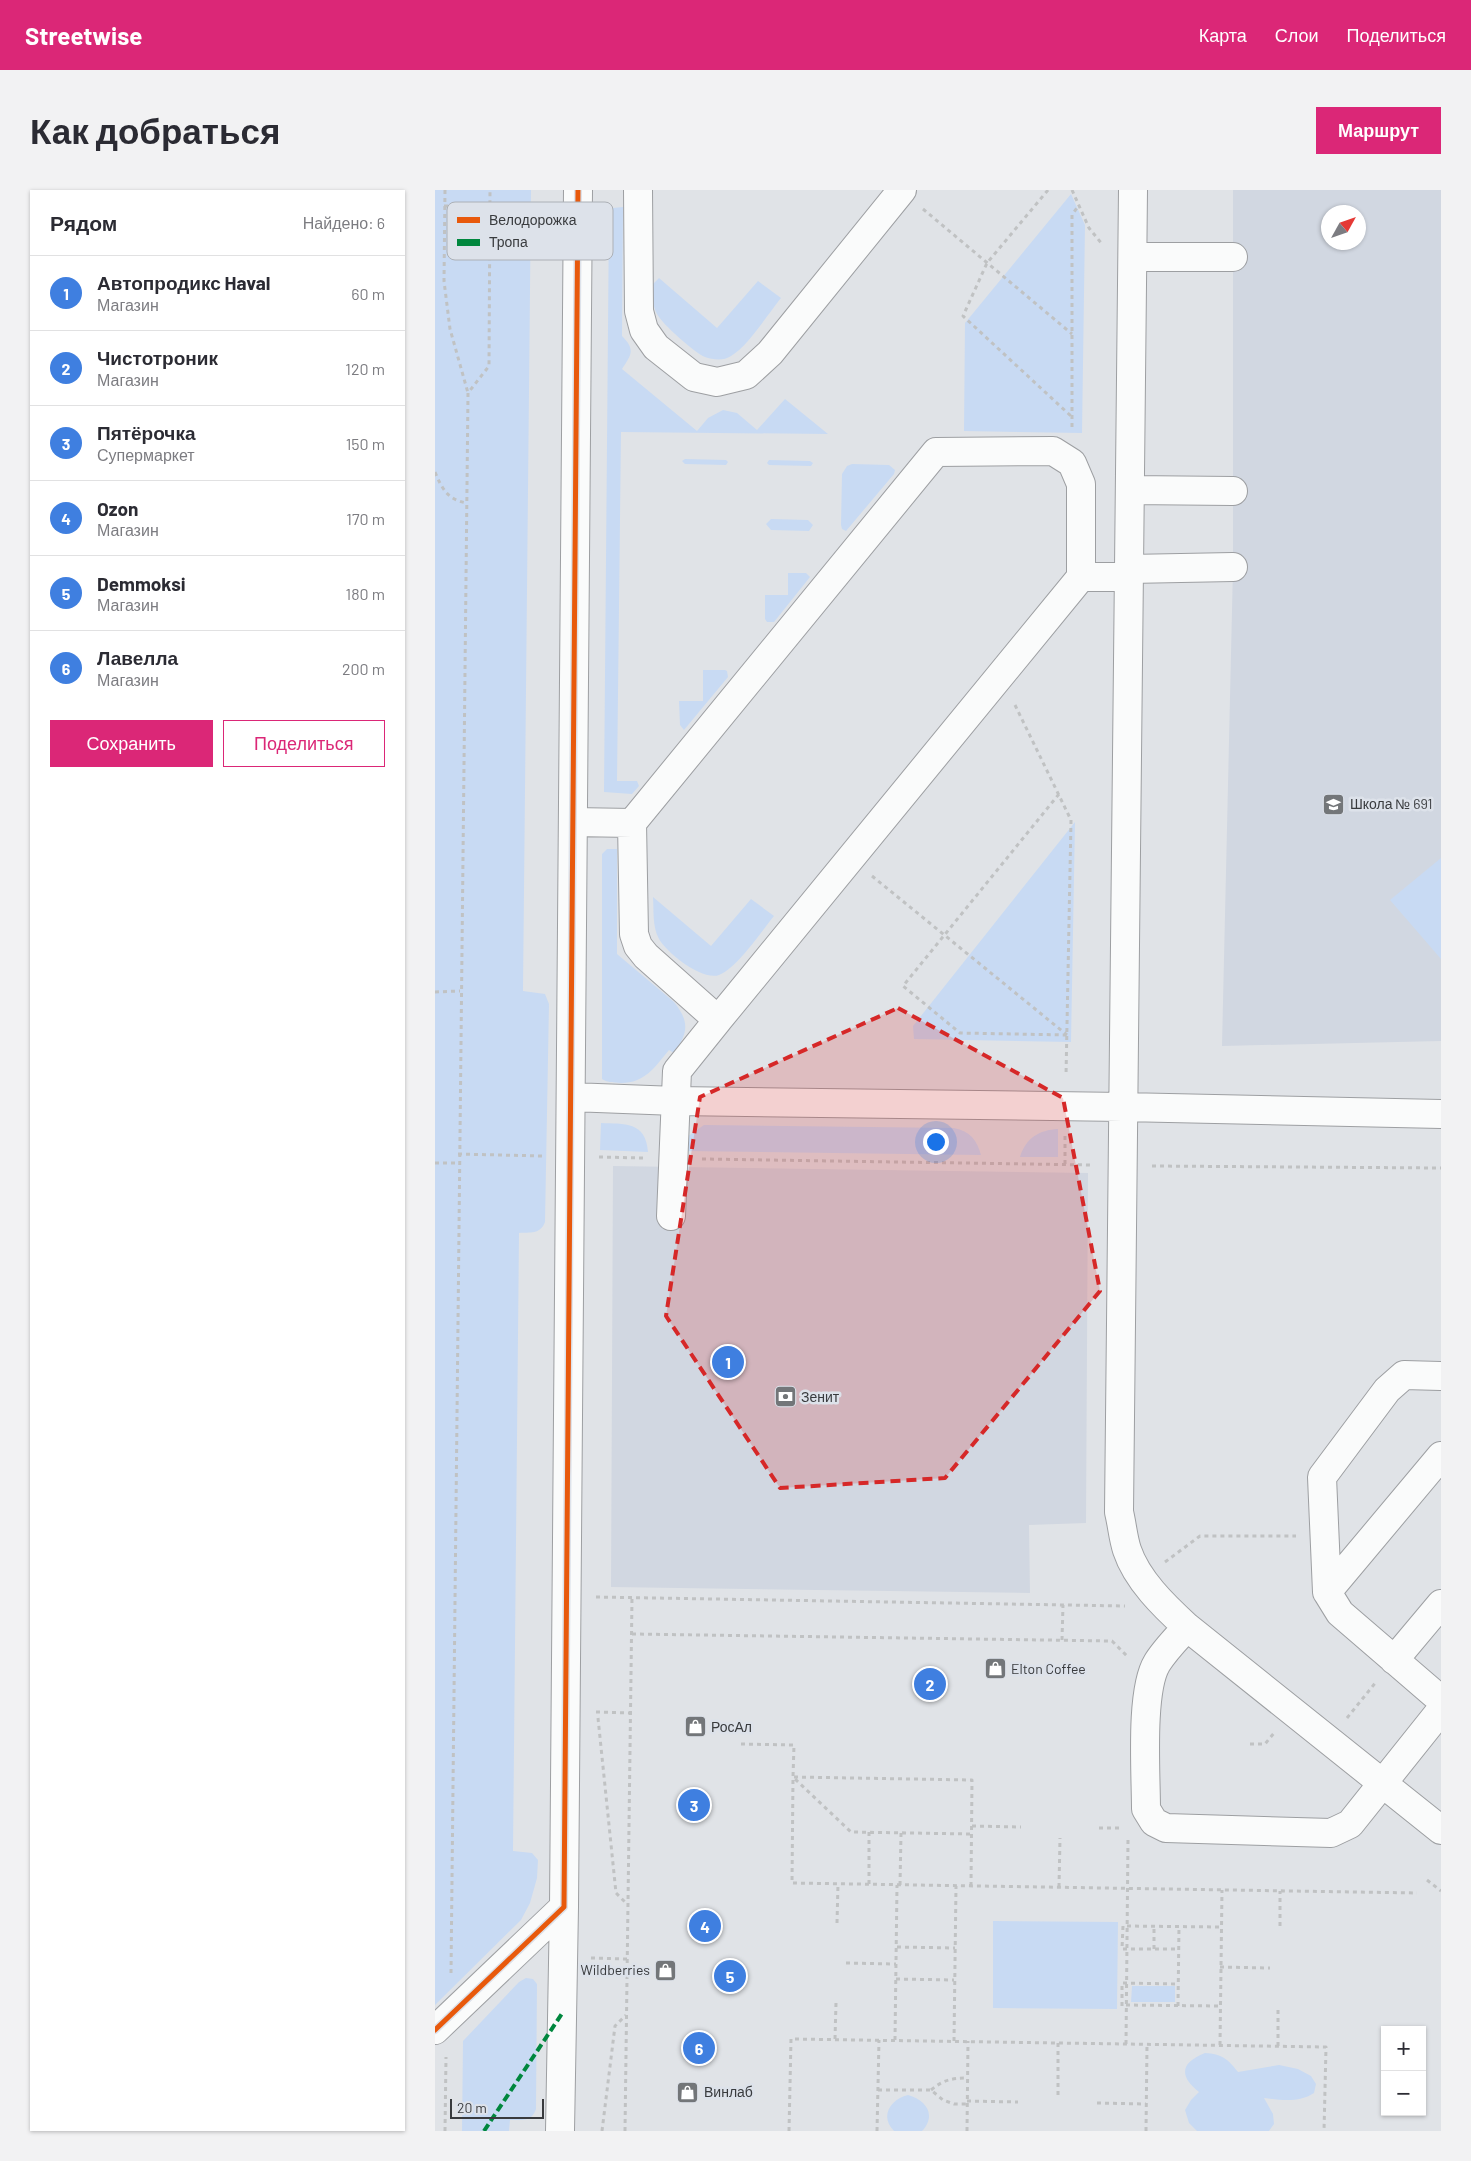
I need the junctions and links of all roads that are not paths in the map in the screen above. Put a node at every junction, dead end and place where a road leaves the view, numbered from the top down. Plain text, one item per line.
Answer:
1 (638, 190) edge
2 (902, 190) edge
3 (1133, 190) edge
4 (1133, 257) junction
5 (1233, 257) dead end
6 (577, 260) edge
7 (1130, 490) junction
8 (1233, 491) dead end
9 (1233, 567) dead end
10 (1129, 573) junction
11 (1081, 576) junction
12 (573, 822) junction
13 (632, 823) junction
14 (718, 1020) junction
15 (571, 1097) junction
16 (675, 1101) junction
17 (1123, 1107) junction
18 (1441, 1114) edge
19 (671, 1216) dead end
20 (1441, 1376) edge
21 (1441, 1456) edge
22 (1327, 1592) junction
23 (1441, 1604) edge
24 (1187, 1627) junction
25 (1394, 1660) junction
26 (1441, 1700) edge
27 (1441, 1710) edge
28 (1382, 1783) junction
29 (1441, 1830) edge
30 (564, 1907) junction
31 (443, 2022) edge
32 (560, 2131) edge

1 - 2 street
3 - 4 street
4 - 5 street
4 - 7 street
6 - 12 street
7 - 8 street
7 - 10 street
9 - 10 street
10 - 11 street
10 - 17 street
11 - 13 street
11 - 14 street
12 - 13 street
12 - 15 street
13 - 14 street
14 - 16 street
15 - 16 street
15 - 30 street
16 - 17 street
16 - 19 street
17 - 18 street
17 - 24 street
20 - 22 street
21 - 22 street
22 - 25 street
23 - 25 street
24 - 28 street
24 - 28 street
25 - 26 street
27 - 28 street
28 - 29 street
30 - 31 street
30 - 32 street

